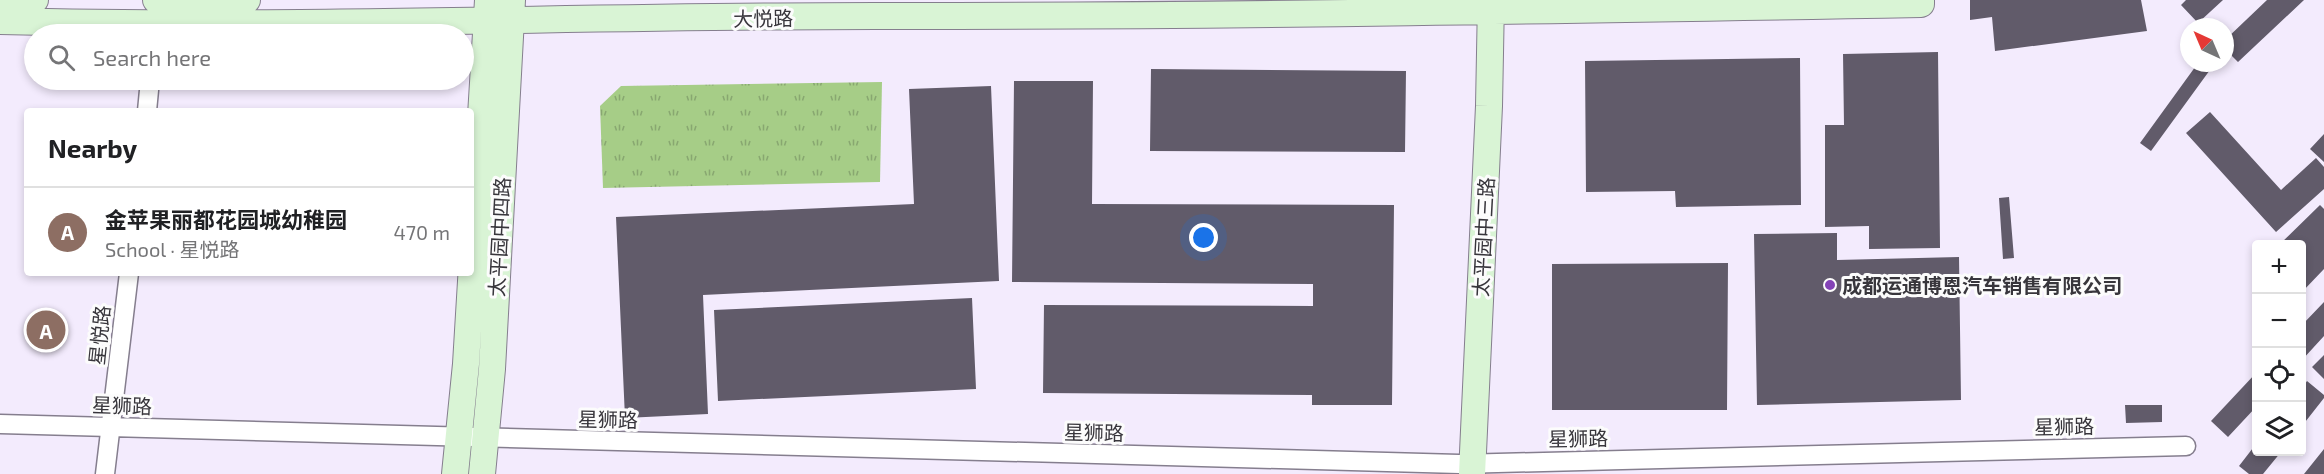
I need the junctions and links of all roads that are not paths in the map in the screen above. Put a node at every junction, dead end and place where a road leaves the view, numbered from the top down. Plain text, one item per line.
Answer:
1 (0, 0) edge
2 (35, 0) edge
3 (246, 0) edge
4 (1921, 2) edge
5 (1483, 6) edge
6 (902, 8) edge
7 (936, 9) edge
8 (499, 10) edge
9 (156, 20) edge
10 (0, 21) edge
11 (149, 90) edge
12 (147, 108) edge
13 (129, 276) edge
14 (0, 424) edge
15 (111, 427) junction
16 (457, 438) junction
17 (484, 439) junction
18 (2186, 446) dead end
19 (1466, 469) edge
20 (105, 474) edge
21 (455, 474) edge
22 (482, 474) edge

1 - 2 street
3 - 9 street
4 - 5 street, 大悦路
5 - 7 street, 大悦路
5 - 19 street, 太平园中三路
6 - 7 street, 大悦路
6 - 8 street, 大悦路
8 - 9 street, 大悦路
8 - 16 street
8 - 17 street, 太平园中四路
9 - 10 street, 大悦路
11 - 12 street
13 - 15 street, 星悦路
14 - 15 street, 星狮路
15 - 16 street, 星狮路
15 - 20 street, 星悦路
16 - 17 street, 星狮路
16 - 21 street
17 - 19 street, 星狮路
17 - 22 street, 太平园中四路
18 - 19 street, 星狮路

